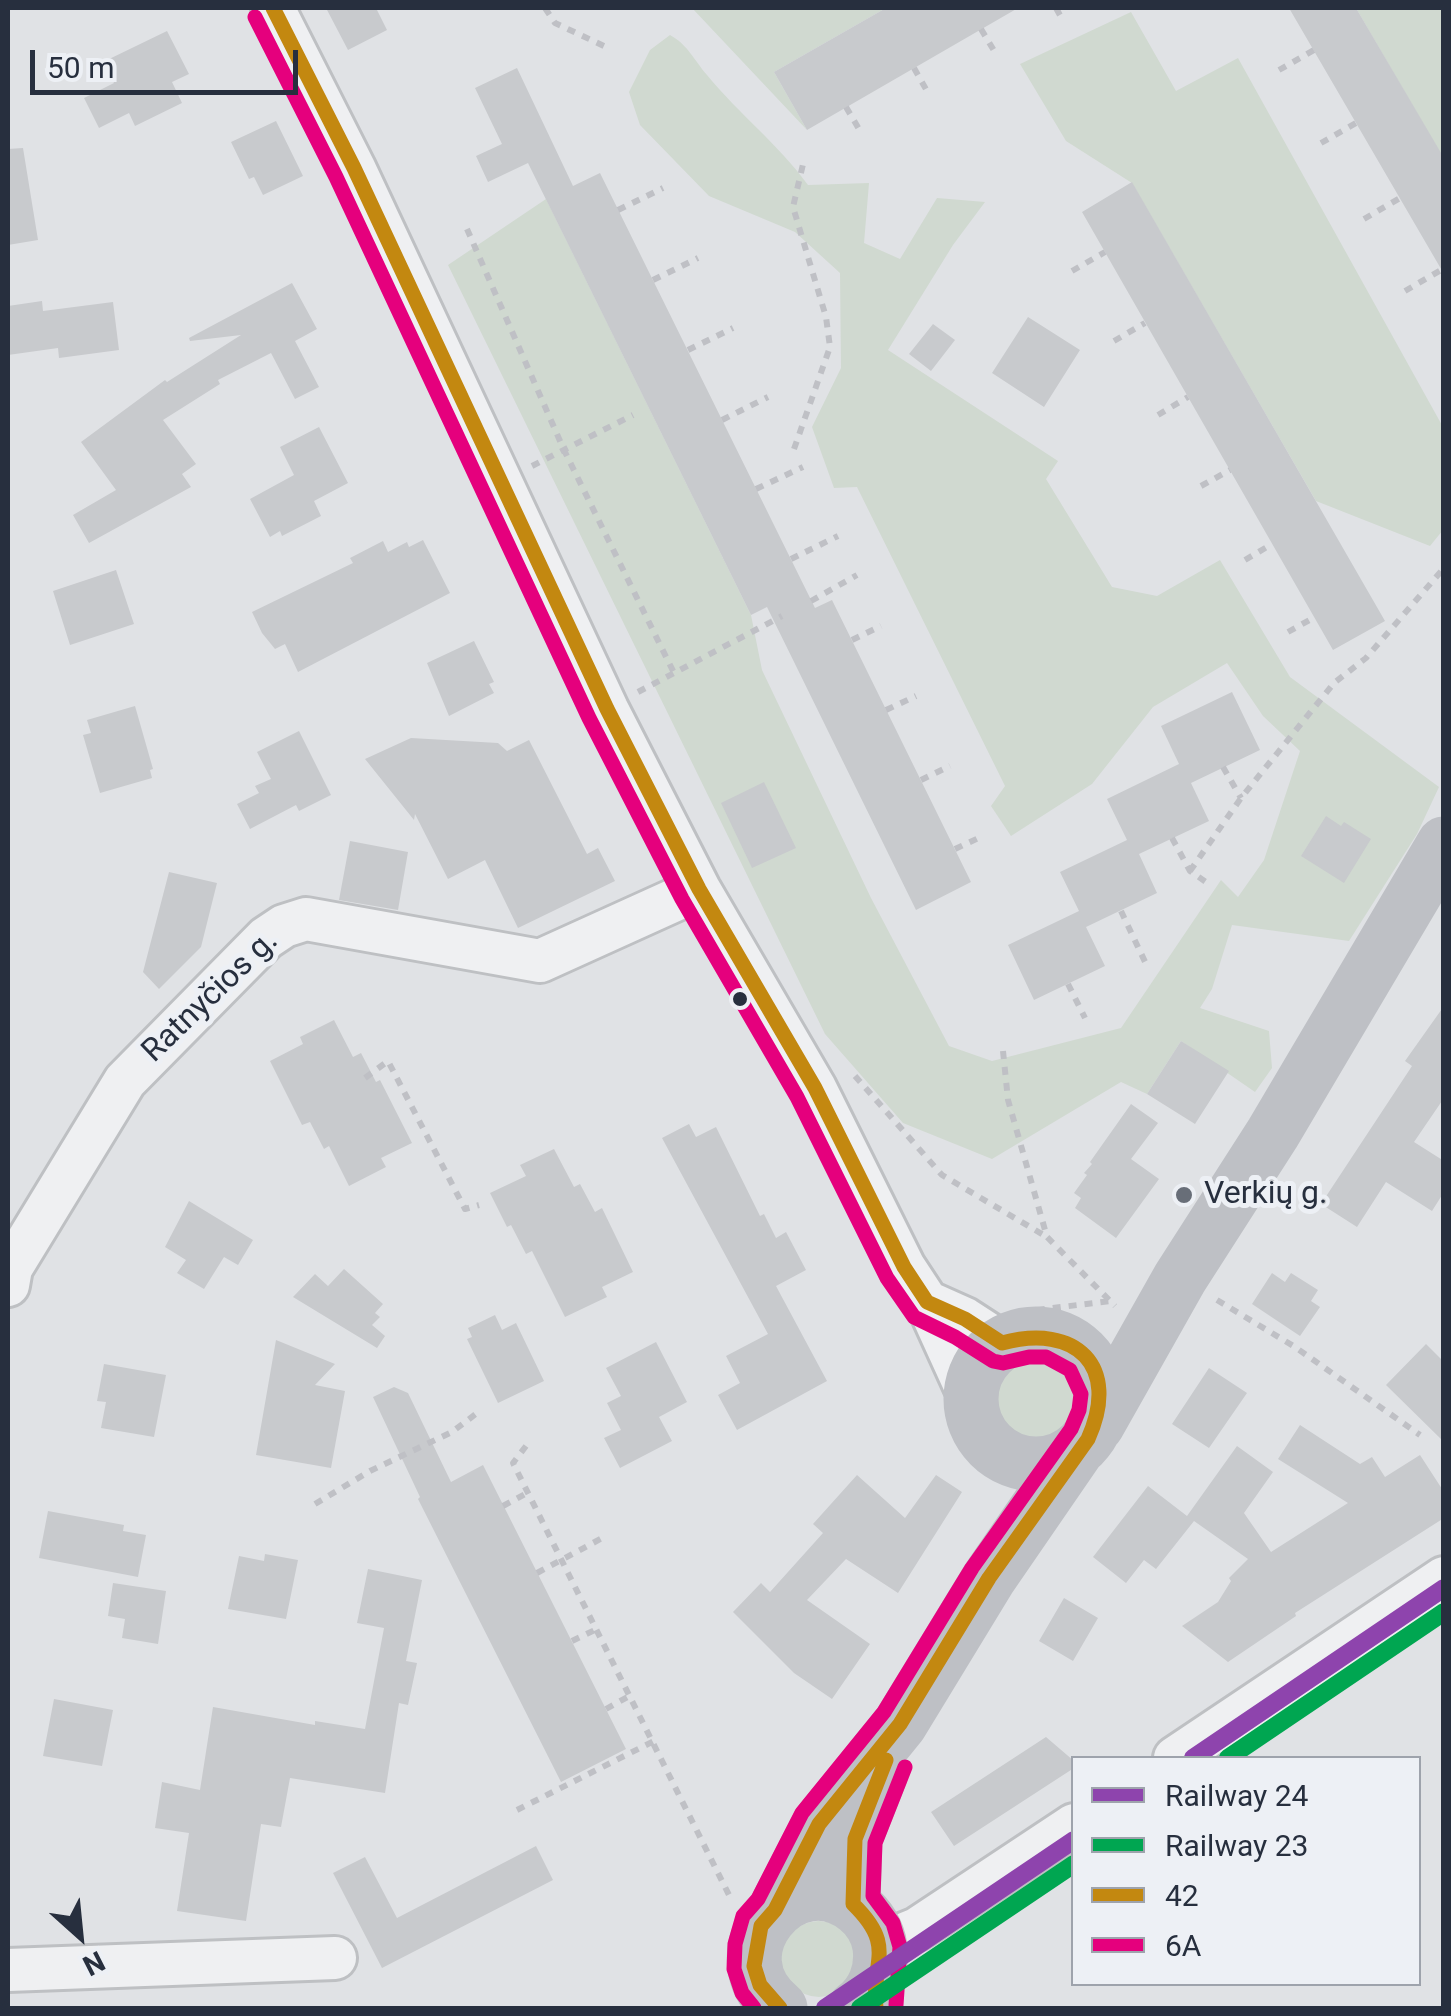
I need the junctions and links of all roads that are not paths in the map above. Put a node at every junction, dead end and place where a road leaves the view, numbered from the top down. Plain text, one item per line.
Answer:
1 (273, 8) edge
2 (1444, 844) edge
3 (698, 889) junction
4 (1180, 1278) junction
5 (8, 1285) edge
6 (964, 1321) junction
7 (1070, 1343) junction
8 (971, 1399) junction
9 (1087, 1438) junction
10 (1001, 1455) junction
11 (989, 1578) junction
12 (1444, 1578) edge
13 (900, 1724) junction
14 (1178, 1756) edge
15 (1071, 1828) edge
16 (335, 1958) dead end
17 (766, 1958) edge
18 (8, 1970) edge
19 (867, 1971) edge
20 (719, 2008) edge

1 - 3 street
2 - 4 street
3 - 5 street, Ratnyčios g.
3 - 6 street
4 - 7 street
4 - 9 street
6 - 7 street
6 - 8 street
6 - 8 street
7 - 9 street
8 - 10 street
9 - 10 street
9 - 11 street
10 - 11 street
11 - 13 street
12 - 14 street
13 - 17 street
13 - 19 street
15 - 19 street
16 - 18 street
17 - 19 street
17 - 20 street

